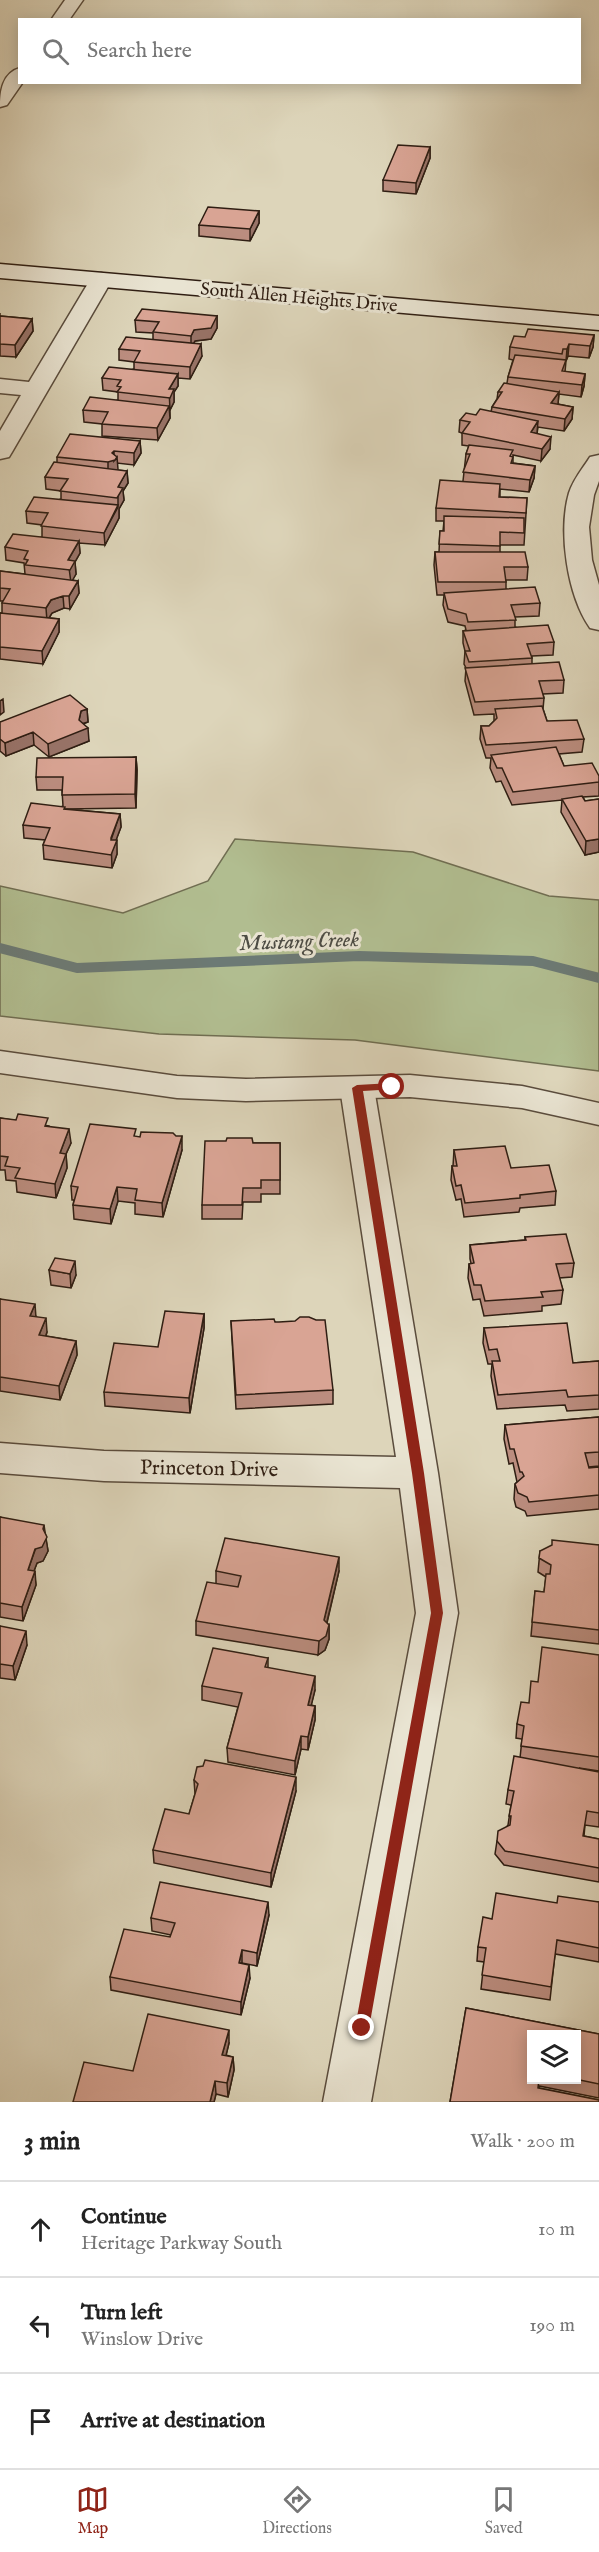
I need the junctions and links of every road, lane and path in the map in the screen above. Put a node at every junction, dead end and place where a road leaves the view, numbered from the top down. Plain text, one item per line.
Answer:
1 (74, 0) edge
2 (61, 18) edge
3 (18, 77) edge
4 (0, 101) edge
5 (0, 271) edge
6 (100, 280) junction
7 (599, 323) edge
8 (0, 386) edge
9 (37, 390) junction
10 (0, 452) edge
11 (599, 462) edge
12 (599, 622) edge
13 (0, 1062) edge
14 (357, 1088) junction
15 (599, 1114) edge
16 (0, 1458) edge
17 (418, 1473) junction
18 (347, 2102) edge

1 - 2 street
3 - 4 street
5 - 6 street, South Allen Heights Drive
6 - 7 street, South Allen Heights Drive
6 - 9 street
8 - 9 street
9 - 10 street
11 - 12 street
13 - 14 street
14 - 15 street
14 - 17 street
16 - 17 street, Princeton Drive
17 - 18 street

